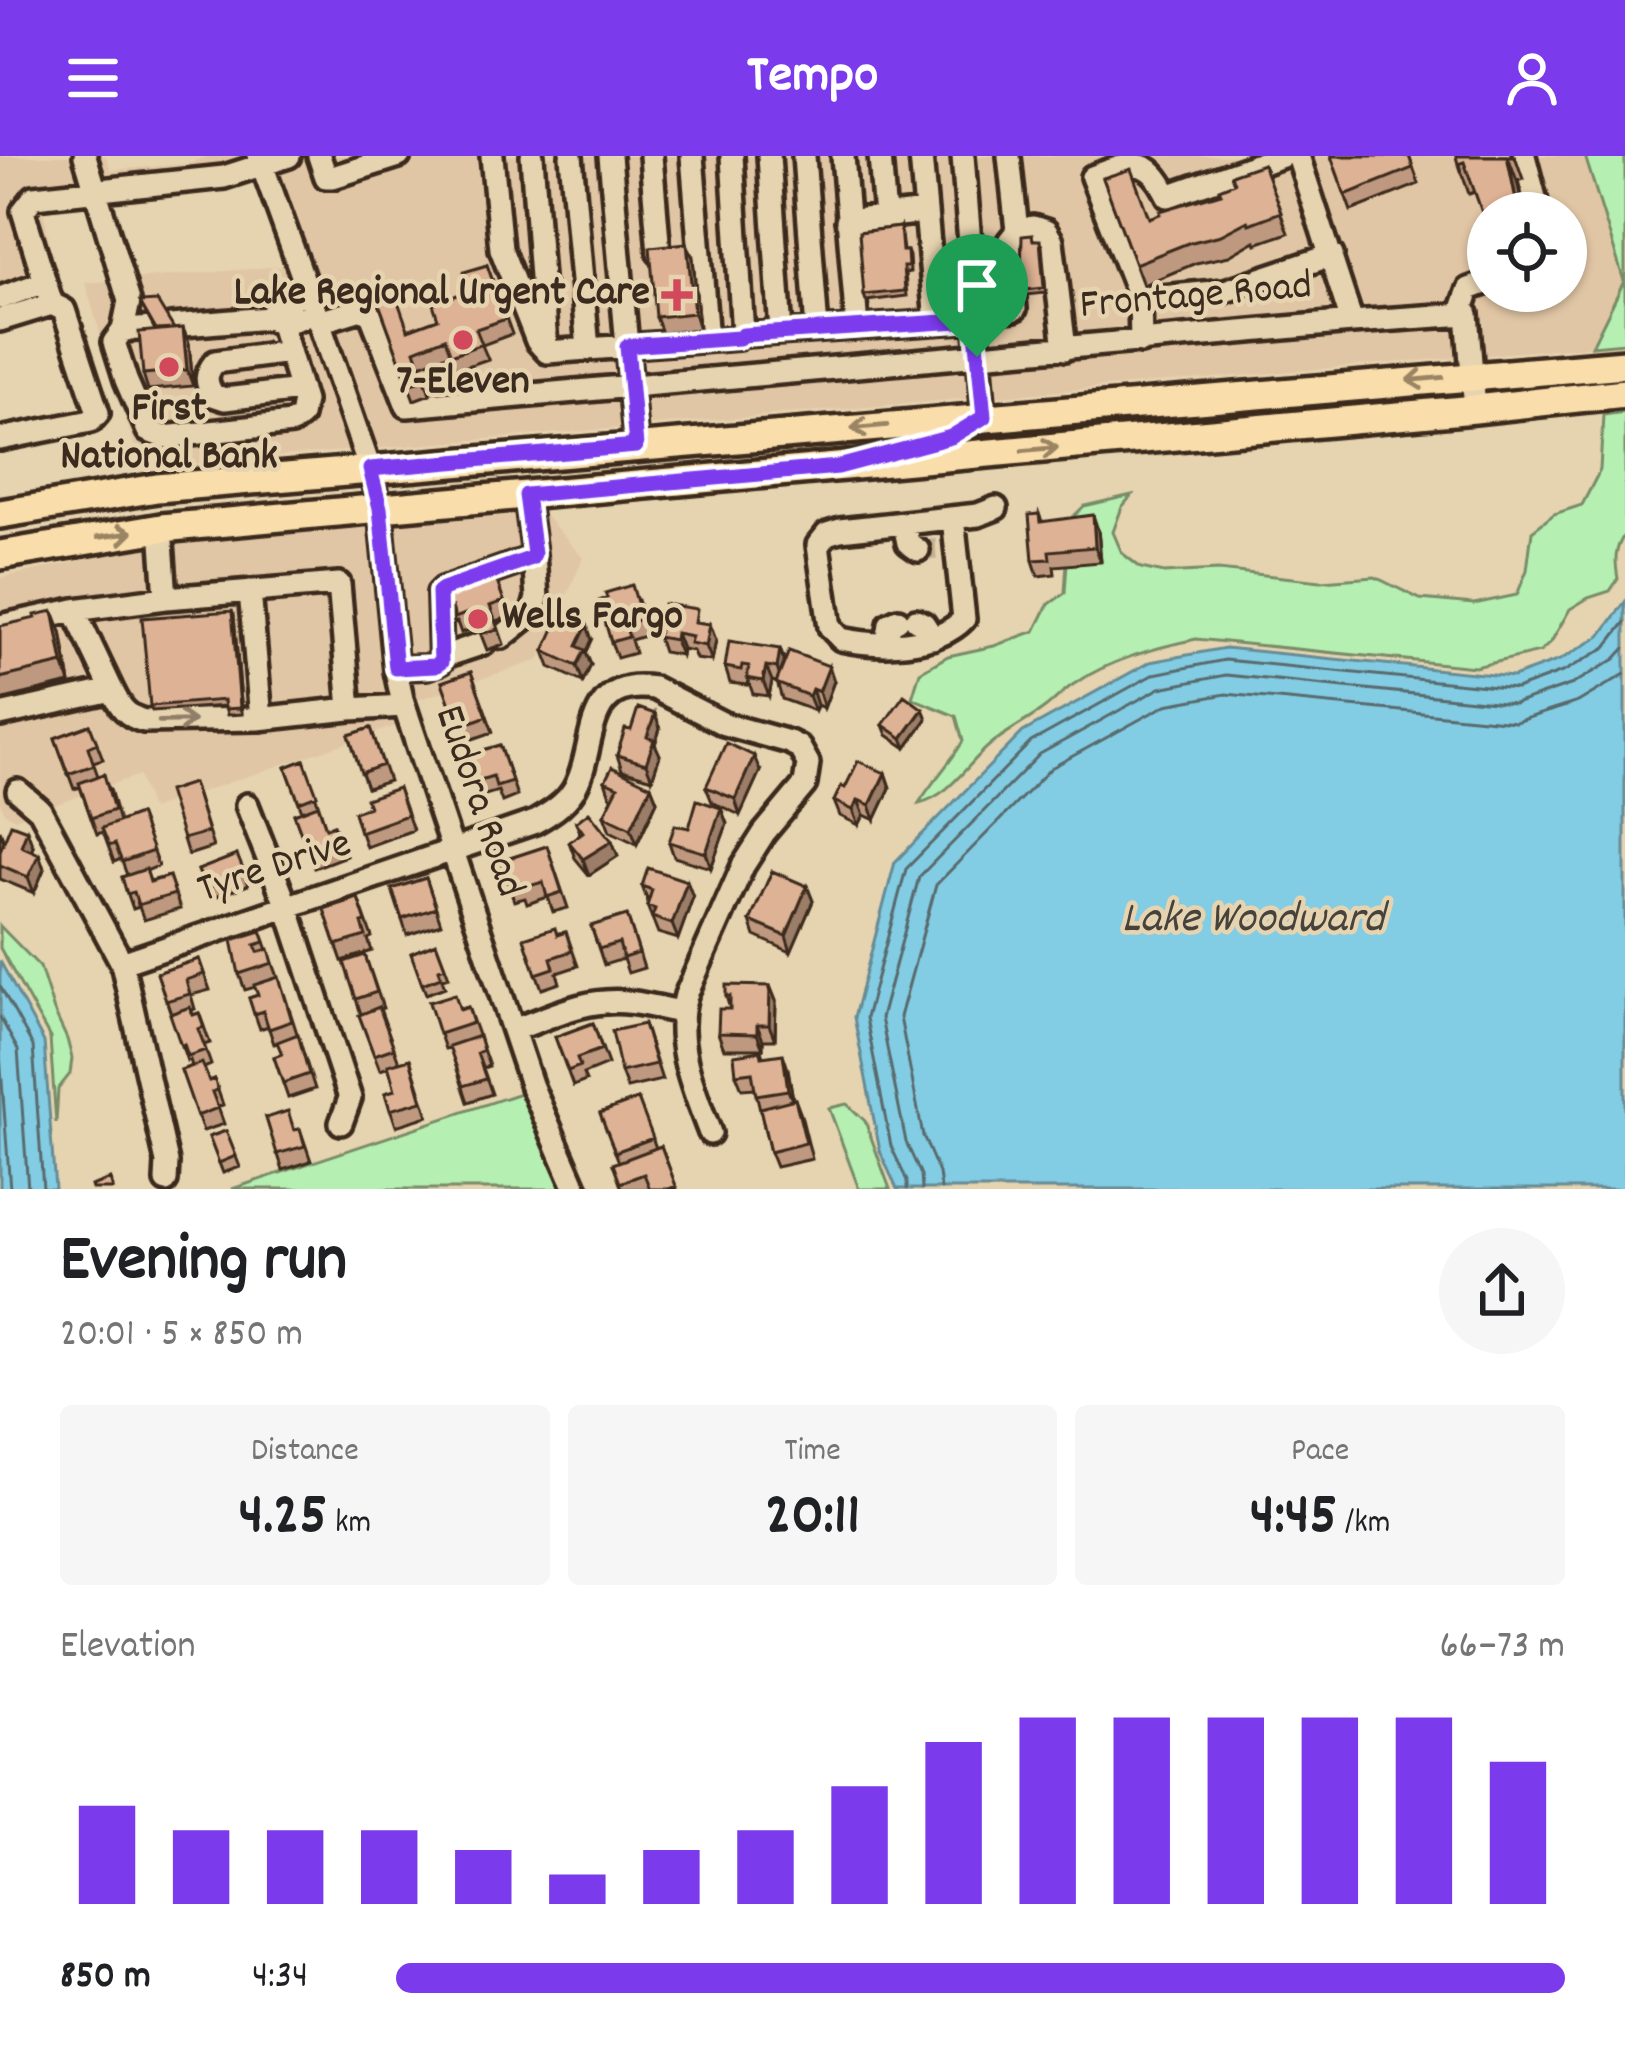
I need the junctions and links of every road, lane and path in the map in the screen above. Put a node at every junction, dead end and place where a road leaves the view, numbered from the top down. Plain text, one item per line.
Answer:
1 (85, 156) edge
2 (290, 156) edge
3 (319, 156) edge
4 (399, 156) edge
5 (492, 156) edge
6 (532, 156) edge
7 (571, 156) edge
8 (610, 156) edge
9 (651, 156) edge
10 (692, 156) edge
11 (731, 156) edge
12 (769, 156) edge
13 (804, 156) edge
14 (843, 156) edge
15 (880, 156) edge
16 (921, 156) edge
17 (963, 156) edge
18 (1009, 156) edge
19 (1282, 156) edge
20 (1298, 156) edge
21 (1524, 156) edge
22 (261, 160) edge
23 (97, 189) junction
24 (1533, 192) edge
25 (925, 212) junction
26 (884, 217) junction
27 (848, 220) junction
28 (1017, 231) junction
29 (699, 249) junction
30 (658, 253) junction
31 (1332, 255) junction
32 (619, 256) junction
33 (49, 293) junction
34 (1467, 295) edge
35 (0, 298) edge
36 (1140, 299) junction
37 (315, 309) junction
38 (1460, 315) junction
39 (975, 316) junction
40 (0, 320) edge
41 (275, 321) junction
42 (937, 322) junction
43 (1352, 322) junction
44 (857, 327) junction
45 (123, 330) junction
46 (817, 330) junction
47 (781, 332) junction
48 (743, 335) junction
49 (706, 340) junction
50 (1141, 342) junction
51 (627, 346) junction
52 (588, 349) junction
53 (1065, 349) junction
54 (289, 352) junction
55 (547, 352) junction
56 (977, 357) junction
57 (1625, 364) edge
58 (1472, 375) junction
59 (631, 387) junction
60 (300, 390) junction
61 (1625, 393) edge
62 (1475, 409) junction
63 (984, 417) junction
64 (0, 440) edge
65 (636, 446) junction
66 (838, 467) junction
67 (370, 469) junction
68 (526, 495) junction
69 (380, 508) junction
70 (996, 508) dead end
71 (0, 514) edge
72 (953, 518) junction
73 (904, 524) junction
74 (161, 529) junction
75 (937, 548) junction
76 (534, 554) junction
77 (0, 555) edge
78 (254, 591) junction
79 (166, 598) junction
80 (74, 610) junction
81 (0, 626) edge
82 (933, 638) junction
83 (887, 644) junction
84 (442, 657) junction
85 (396, 668) junction
86 (112, 690) junction
87 (404, 706) junction
88 (350, 710) junction
89 (0, 715) edge
90 (262, 719) junction
91 (18, 791) dead end
92 (247, 805) dead end
93 (452, 849) junction
94 (287, 907) junction
95 (122, 963) junction
96 (682, 1012) junction
97 (513, 1030) junction
98 (341, 1123) dead end
99 (710, 1133) dead end
100 (166, 1181) dead end
101 (576, 1189) edge

1 - 23 street
2 - 22 street
3 - 4 street
5 - 55 street
6 - 55 street
7 - 52 street
8 - 32 street
9 - 30 street
10 - 29 street
11 - 48 street
12 - 47 street
13 - 46 street
14 - 27 street
15 - 26 street
16 - 25 street
17 - 39 street
18 - 28 street
19 - 36 street
20 - 31 street
21 - 24 street
22 - 23 street
22 - 37 street, Eudora Road
23 - 33 street
23 - 45 street
25 - 26 street
25 - 42 street
26 - 27 street
27 - 44 street
28 - 39 street
28 - 53 street
29 - 30 street
29 - 49 street
30 - 32 street
31 - 36 street
31 - 43 street
32 - 51 street
33 - 35 street
33 - 40 street
33 - 64 street
34 - 38 street
36 - 50 street
37 - 41 street
37 - 59 street, Frontage Road
37 - 67 street, Eudora Road
38 - 43 street, Frontage Road
38 - 58 street
39 - 42 street
39 - 56 street
41 - 45 street
41 - 54 street
42 - 44 street
43 - 50 street, Frontage Road
44 - 46 street
45 - 60 street
46 - 47 street
47 - 48 street
48 - 49 street
49 - 51 street
50 - 53 street, Frontage Road
51 - 52 street
51 - 59 street
52 - 55 street
53 - 56 street, Frontage Road
54 - 60 street
54 - 60 street
56 - 59 street, Frontage Road
56 - 63 street
57 - 58 main road
58 - 62 street
58 -> 63 main road
59 - 65 street
61 - 62 main road
66 -> 62 main road
63 -> 65 main road
63 - 66 main road
65 - 67 main road
66 - 68 main road
67 - 69 street, Eudora Road
67 - 71 main road
68 - 69 main road
68 - 76 street
69 - 74 main road
69 - 85 street, Eudora Road
70 - 72 street
72 - 73 street
72 - 75 street
73 - 75 street
73 - 83 street
77 -> 74 main road
74 - 79 street
75 - 82 street
76 - 84 street
76 - 84 street
78 - 79 street
78 - 88 street
78 - 90 street
79 - 80 street
80 - 81 street
80 - 86 street
82 - 83 street
82 - 83 street
84 - 85 street
85 - 87 street, Eudora Road
86 - 89 street
86 -> 90 street
87 - 88 street
87 - 93 street, Eudora Road
88 - 90 street
91 - 95 street
92 - 94 street
93 - 94 street, Tyre Drive
93 - 96 street, Tyre Drive
93 - 97 street, Eudora Road
94 - 95 street, Tyre Drive
94 - 98 street
95 - 100 street
96 - 97 street
96 - 99 street
97 - 101 street, Eudora Road

